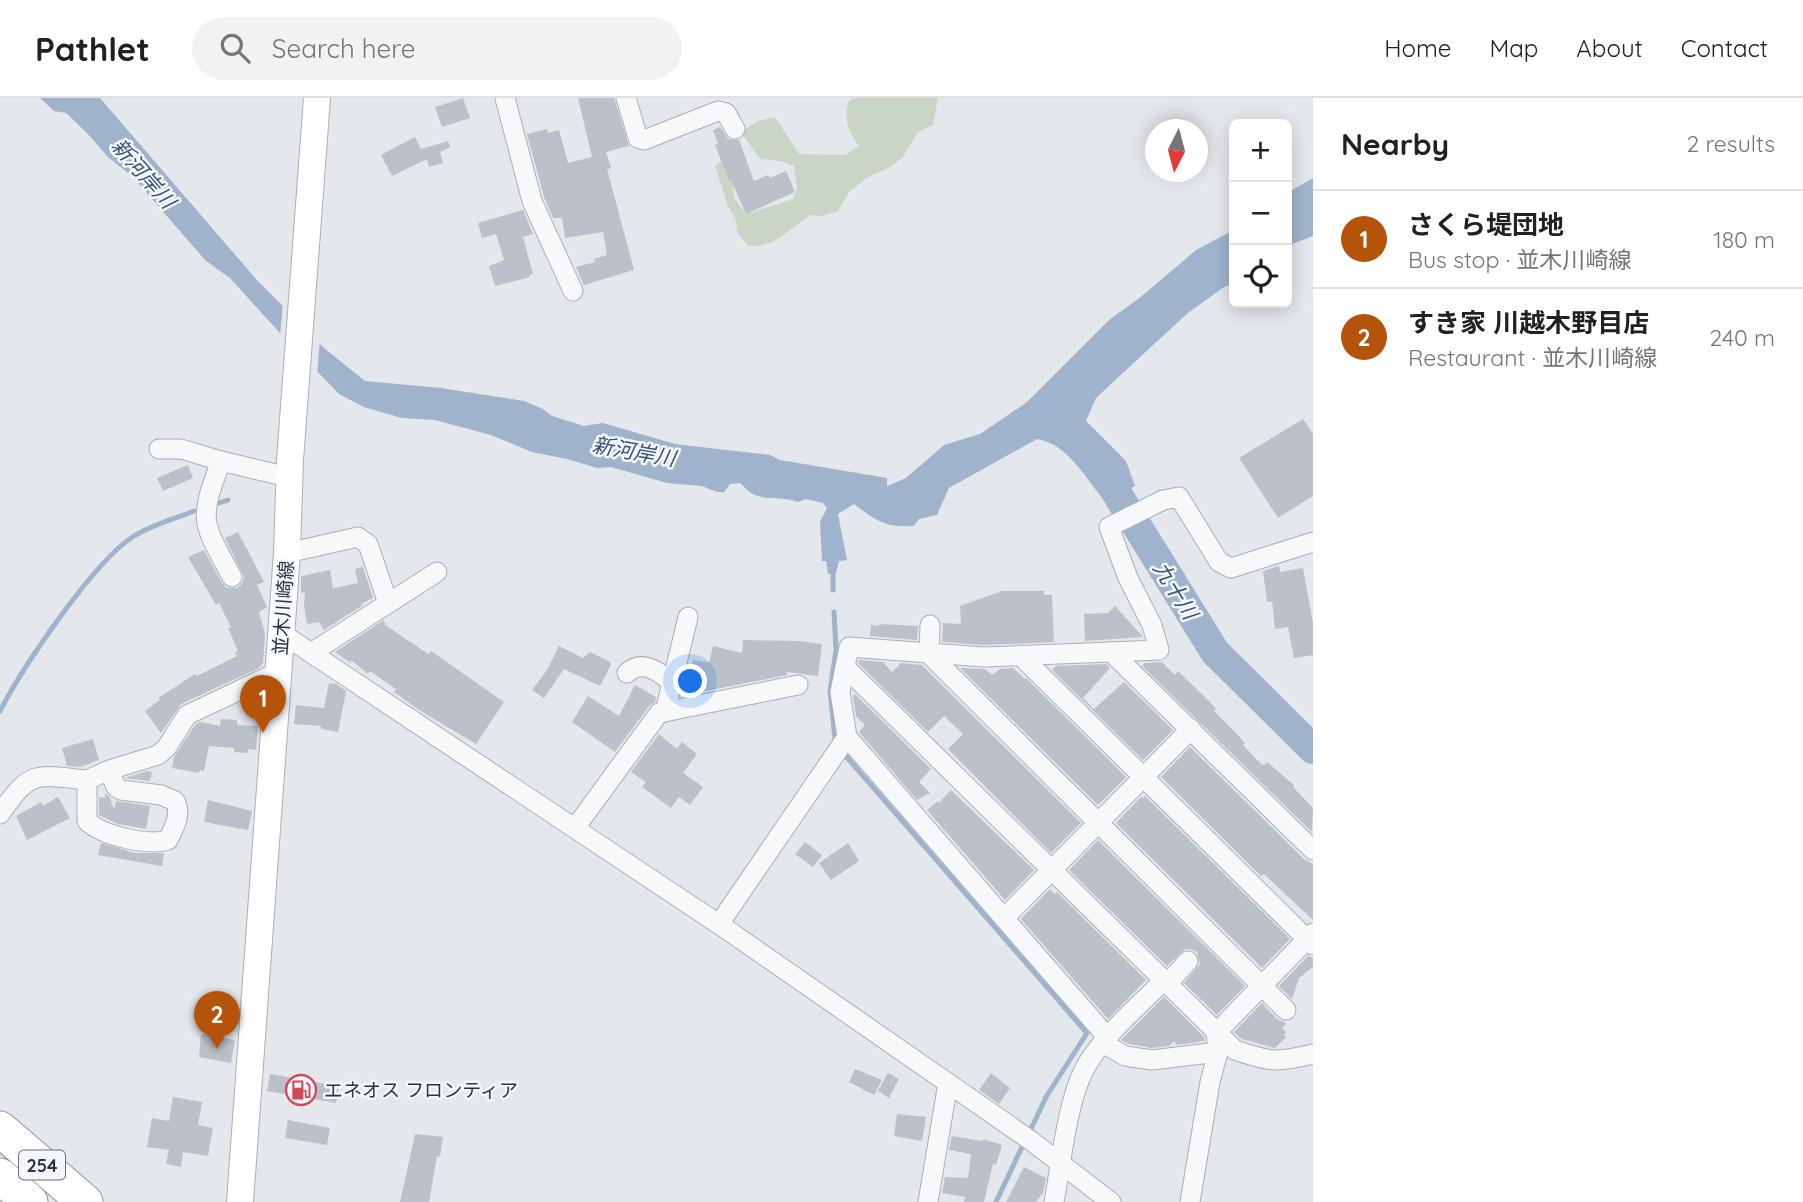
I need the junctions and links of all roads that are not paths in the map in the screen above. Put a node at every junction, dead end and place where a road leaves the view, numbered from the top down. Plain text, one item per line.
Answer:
1 (317, 98) edge
2 (505, 98) edge
3 (626, 98) edge
4 (735, 129) dead end
5 (573, 290) dead end
6 (159, 449) dead end
7 (221, 461) junction
8 (289, 468) junction
9 (1313, 542) edge
10 (287, 553) junction
11 (437, 572) dead end
12 (232, 577) dead end
13 (388, 603) junction
14 (688, 617) dead end
15 (930, 625) dead end
16 (281, 633) junction
17 (1111, 652) junction
18 (311, 653) junction
19 (929, 654) junction
20 (1020, 655) junction
21 (845, 667) junction
22 (278, 672) junction
23 (627, 673) dead end
24 (672, 683) junction
25 (798, 685) dead end
26 (665, 712) junction
27 (1191, 729) junction
28 (848, 737) junction
29 (109, 770) junction
30 (1144, 777) junction
31 (87, 780) junction
32 (0, 814) edge
33 (1098, 824) junction
34 (575, 828) junction
35 (1313, 850) edge
36 (1051, 870) junction
37 (1004, 918) junction
38 (719, 924) junction
39 (1311, 939) edge
40 (1188, 961) dead end
41 (1165, 983) junction
42 (1262, 986) junction
43 (1286, 1010) dead end
44 (1106, 1040) junction
45 (1217, 1042) junction
46 (1313, 1055) edge
47 (948, 1083) junction
48 (0, 1129) edge
49 (0, 1149) edge
50 (1061, 1164) junction
51 (0, 1176) edge
52 (30, 1202) edge
53 (61, 1202) edge
54 (85, 1202) edge
55 (240, 1202) edge
56 (928, 1202) edge
57 (1054, 1202) edge
58 (1111, 1202) edge
59 (1190, 1202) edge

1 - 8 main road, 並木川崎線
2 - 5 street
3 - 4 street
6 - 7 street
7 - 8 street
7 - 12 street
8 - 10 main road, 並木川崎線
9 - 17 street
10 - 13 street
10 - 16 main road, 並木川崎線
11 - 13 street
13 - 18 street
14 - 24 street
15 - 19 street
16 - 18 street
16 - 22 main road, 並木川崎線
17 - 20 street
17 - 27 street
18 - 34 street
19 - 20 street
19 - 21 street
19 - 33 street
20 - 30 street
21 - 28 street
21 - 36 street
22 - 29 street
22 - 55 main road, 並木川崎線
23 - 24 street
24 - 26 street
25 - 26 street
26 - 34 street
27 - 30 street
27 - 35 street
28 - 37 street
28 - 38 street
29 - 31 street
29 - 31 street
30 - 33 street
30 - 39 street
31 - 32 street
33 - 36 street
33 - 42 street
34 - 38 street
36 - 37 street
36 - 41 street
37 - 44 street
38 - 47 street
39 - 42 street
40 - 41 street
41 - 44 street
41 - 45 street
42 - 43 street
42 - 45 street
44 - 45 street
44 - 50 street
45 - 46 street
45 - 59 street
47 - 50 street
47 - 56 street
48 - 54 highway, 254
49 - 53 highway, 254
50 - 57 street
50 - 58 street
51 - 52 highway, 254

